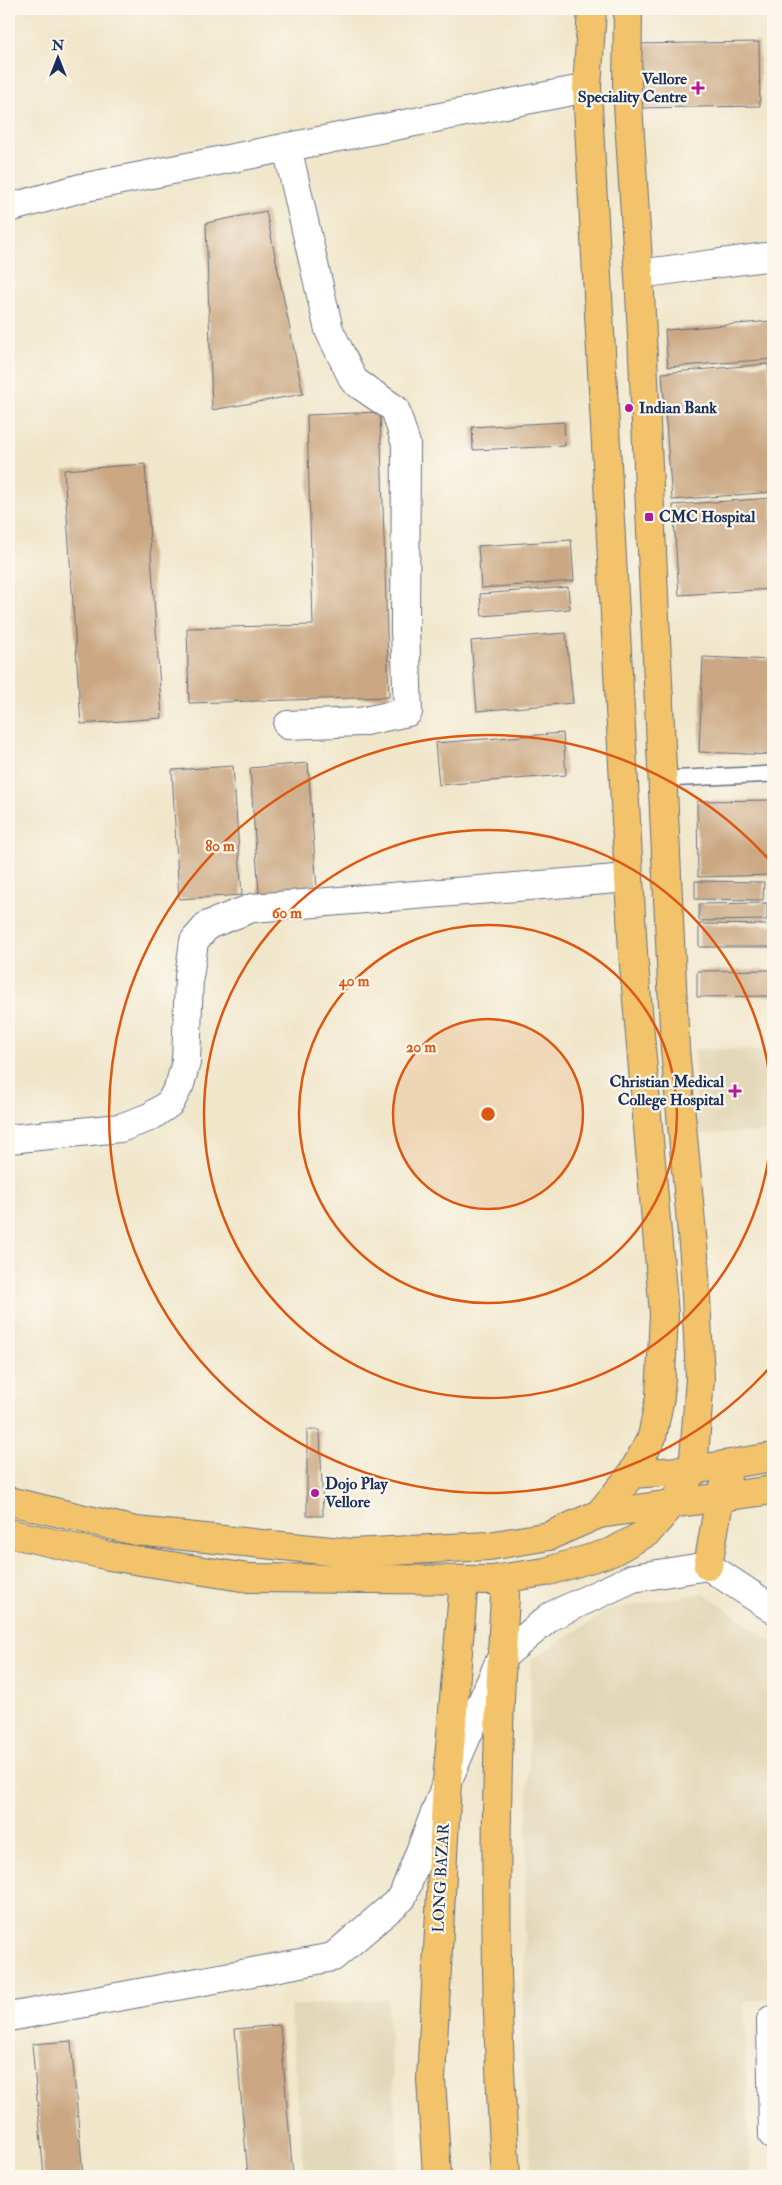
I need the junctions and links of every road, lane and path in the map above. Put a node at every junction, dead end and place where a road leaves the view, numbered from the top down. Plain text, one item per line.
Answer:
1 (592, 9) edge
2 (628, 9) edge
3 (586, 88) junction
4 (287, 147) junction
5 (9, 208) edge
6 (773, 256) edge
7 (639, 274) junction
8 (288, 725) dead end
9 (773, 774) edge
10 (663, 779) junction
11 (629, 878) junction
12 (9, 1139) edge
13 (773, 1457) edge
14 (734, 1464) junction
15 (693, 1470) junction
16 (632, 1474) junction
17 (773, 1490) edge
18 (720, 1496) junction
19 (9, 1500) edge
20 (674, 1502) junction
21 (599, 1514) junction
22 (9, 1534) edge
23 (708, 1566) junction
24 (506, 1578) junction
25 (464, 1580) junction
26 (773, 1609) edge
27 (501, 1658) junction
28 (447, 1782) junction
29 (9, 2017) edge
30 (773, 2020) edge
31 (773, 2135) edge
32 (438, 2176) edge
33 (506, 2176) edge

1 - 3 main road
2 - 7 main road
3 - 4 street
3 - 11 main road
4 - 5 street
4 - 8 street
6 - 7 street
7 - 10 main road
9 - 10 lane
10 - 15 main road
11 - 12 street
11 - 16 main road
13 - 14 main road
14 - 15 main road
14 - 18 main road
15 - 16 main road
15 - 20 main road
16 - 21 main road
17 - 18 main road
18 - 20 main road
18 - 23 main road
19 - 21 main road
20 - 21 main road
20 - 24 main road
22 - 25 main road
23 - 26 street
23 - 27 street
24 - 25 main road
24 - 27 main road
25 - 28 main road, LONG BAZAR
27 - 28 street
27 - 33 main road
28 - 29 street
28 - 32 main road, LONG BAZAR
30 - 31 street

